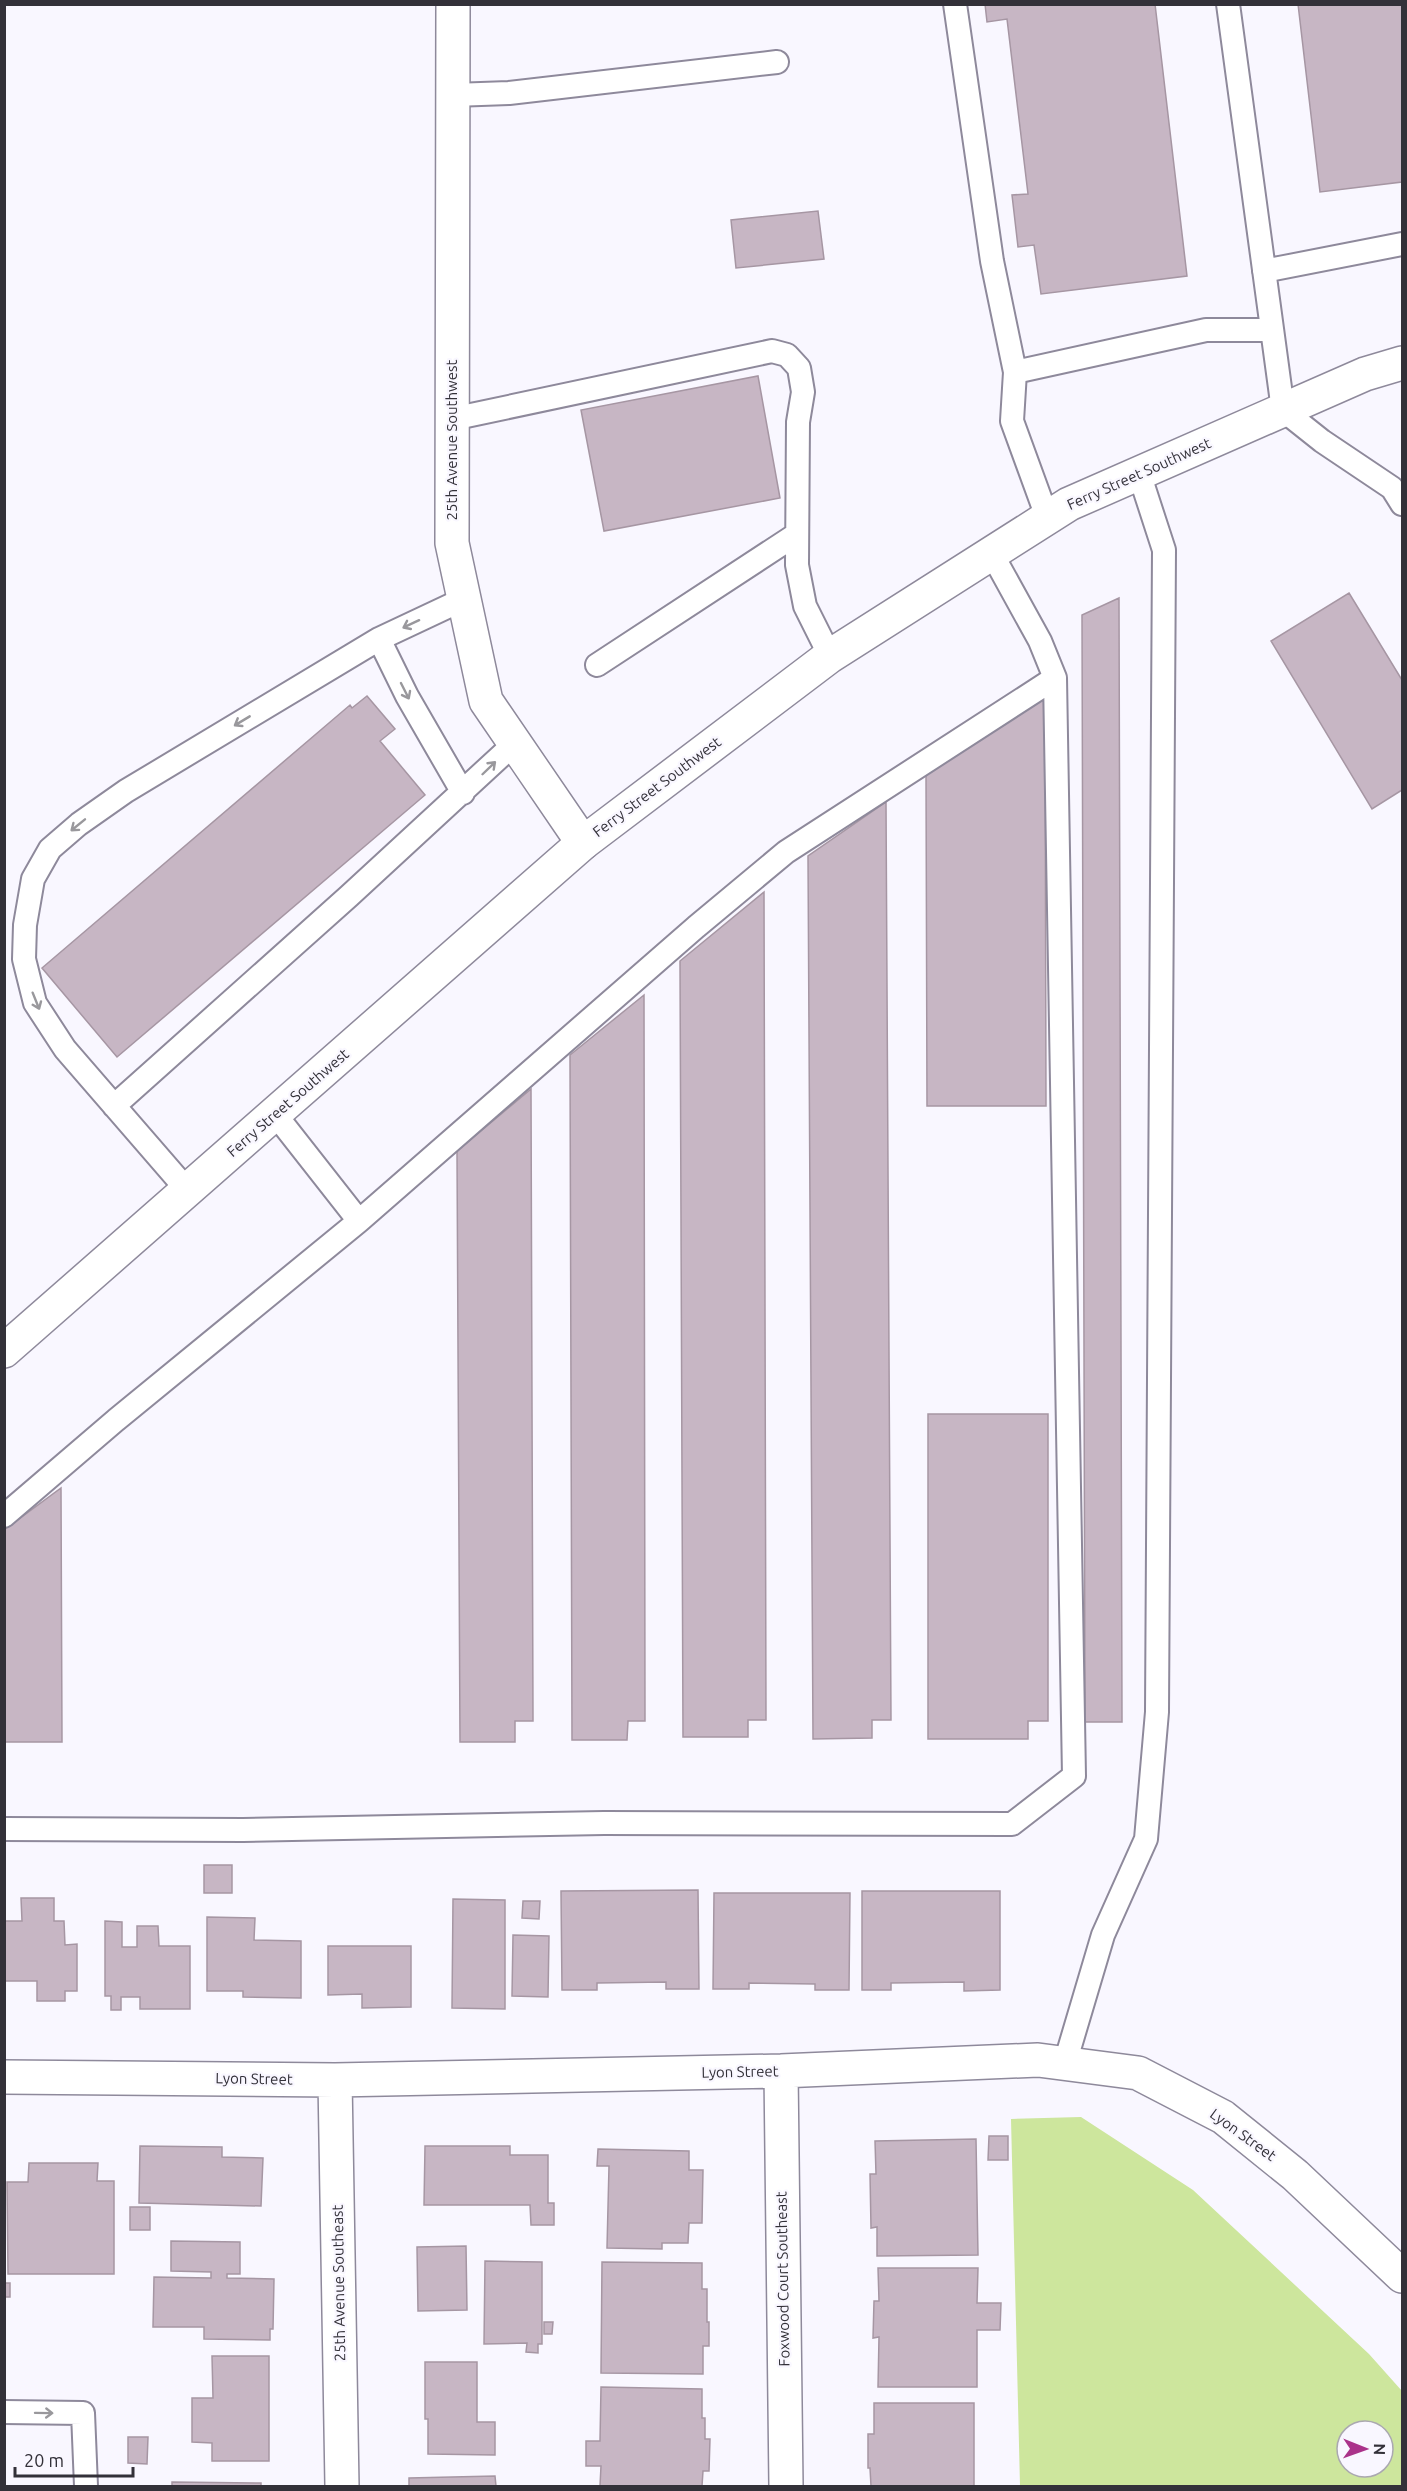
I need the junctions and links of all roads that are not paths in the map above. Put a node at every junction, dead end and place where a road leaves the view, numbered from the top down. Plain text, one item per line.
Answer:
1 (453, 4) edge
2 (955, 4) edge
3 (1228, 4) edge
4 (777, 62) dead end
5 (453, 95) junction
6 (1402, 244) edge
7 (1264, 271) junction
8 (1271, 330) junction
9 (1402, 363) edge
10 (1016, 372) junction
11 (1282, 410) junction
12 (452, 418) junction
13 (1139, 473) junction
14 (1402, 504) edge
15 (1047, 517) junction
16 (797, 534) junction
17 (992, 554) junction
18 (464, 599) junction
19 (380, 639) junction
20 (830, 656) junction
21 (597, 665) dead end
22 (1055, 678) junction
23 (515, 743) junction
24 (463, 793) junction
25 (583, 843) junction
26 (114, 1106) junction
27 (275, 1114) junction
28 (188, 1191) junction
29 (359, 1221) junction
30 (4, 1351) edge
31 (4, 1516) edge
32 (4, 1829) edge
33 (1065, 2063) junction
34 (781, 2071) junction
35 (4, 2077) edge
36 (335, 2080) junction
37 (1402, 2277) edge
38 (4, 2412) edge
39 (86, 2487) edge
40 (342, 2487) edge
41 (786, 2487) edge

1 - 5 street, 25th Avenue Southwest
2 - 10 lane
3 - 7 lane
4 - 5 lane
5 - 12 street, 25th Avenue Southwest
6 - 7 lane
7 - 8 lane
8 - 10 lane
8 - 11 lane
9 - 11 street, Ferry Street Southwest
10 - 15 lane
11 - 13 street, Ferry Street Southwest
11 - 14 lane
12 - 16 lane
12 - 18 street, 25th Avenue Southwest
13 - 15 street, Ferry Street Southwest
13 - 33 lane
15 - 17 street, Ferry Street Southwest
16 - 20 lane
16 - 21 lane
17 - 20 street, Ferry Street Southwest
17 - 22 lane
18 -> 19 lane
18 - 23 street, 25th Avenue Southwest
19 -> 24 lane
19 -> 26 lane
20 - 25 street, Ferry Street Southwest
22 - 29 lane
22 - 32 lane
24 -> 23 lane
23 - 25 street, 25th Avenue Southwest
24 - 26 lane
25 - 27 street, Ferry Street Southwest
26 - 28 lane
27 - 28 street, Ferry Street Southwest
27 - 29 lane
28 - 30 street, Ferry Street Southwest
29 - 31 lane
33 - 34 street, Lyon Street
33 - 37 street, Lyon Street
34 - 36 street, Lyon Street
34 - 41 street, Foxwood Court Southeast
35 - 36 street, Lyon Street
36 - 40 street, 25th Avenue Southeast
38 -> 39 lane

